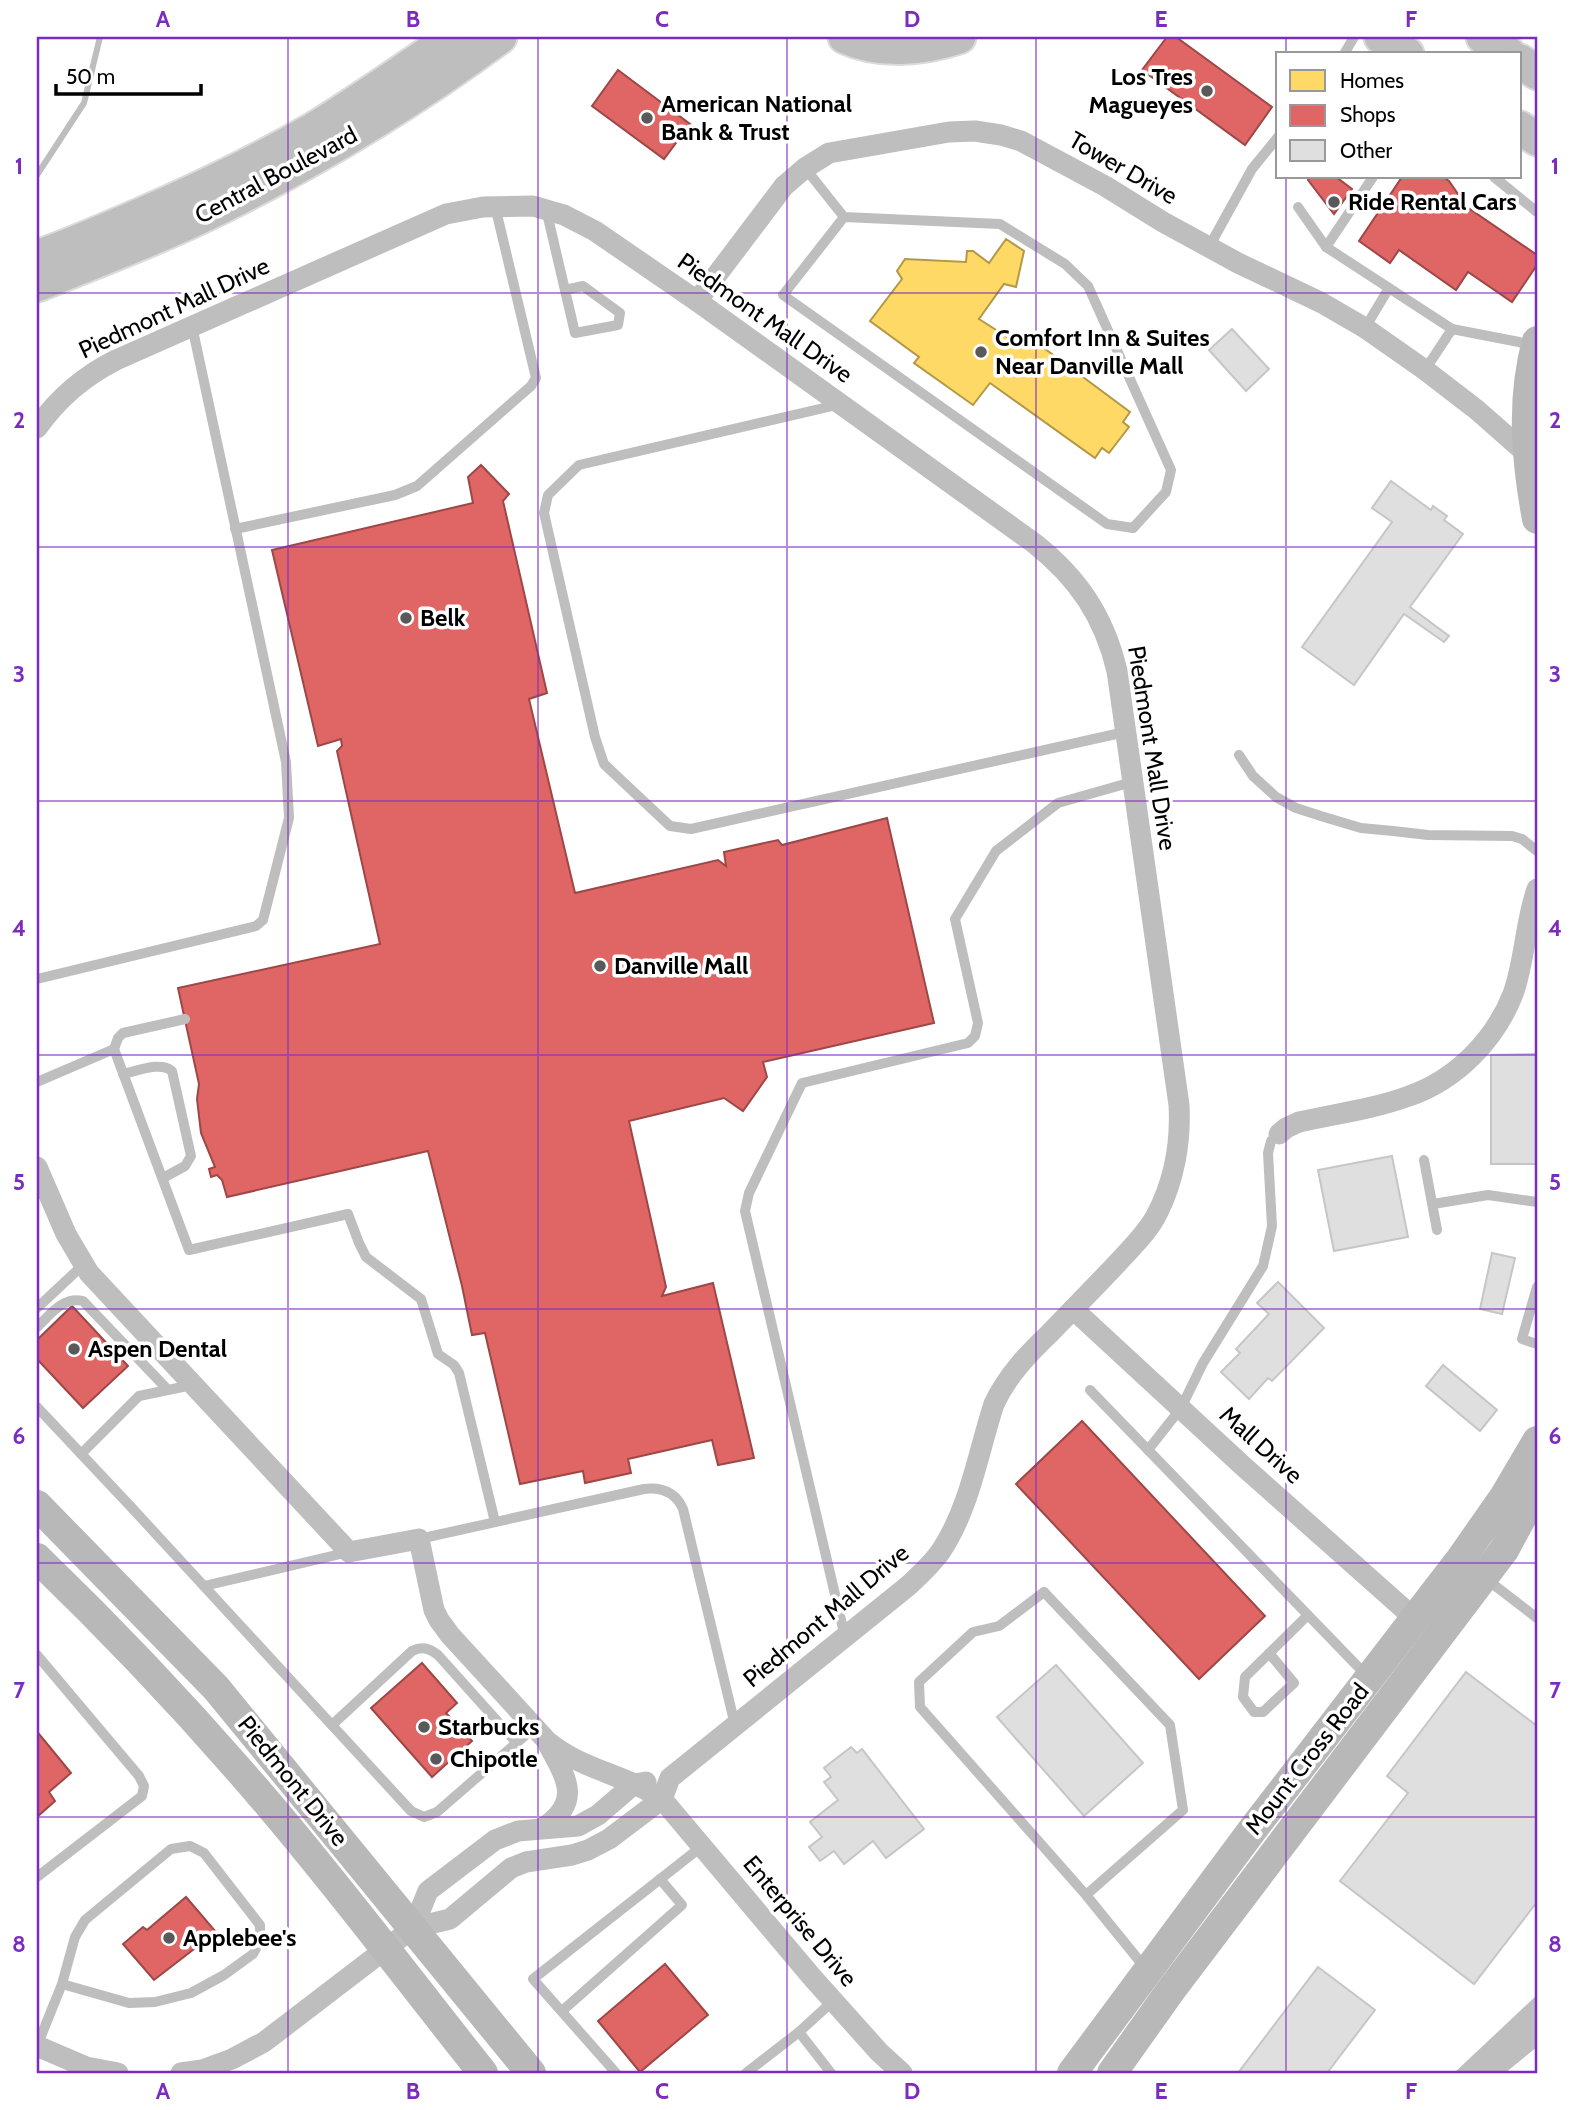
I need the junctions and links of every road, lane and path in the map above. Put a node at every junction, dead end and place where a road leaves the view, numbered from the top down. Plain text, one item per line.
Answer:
1 (452, 37) edge
2 (500, 37) edge
3 (845, 37) edge
4 (959, 37) edge
5 (1483, 37) edge
6 (1506, 52) edge
7 (1522, 62) edge
8 (1537, 73) edge
9 (1522, 129) edge
10 (1276, 139) edge
11 (1537, 139) edge
12 (805, 168) junction
13 (1372, 178) edge
14 (1495, 178) edge
15 (495, 206) junction
16 (1298, 207) dead end
17 (546, 209) junction
18 (1537, 212) edge
19 (844, 217) junction
20 (1209, 247) junction
21 (1326, 247) junction
22 (37, 257) edge
23 (37, 285) edge
24 (1389, 288) junction
25 (565, 290) junction
26 (698, 301) junction
27 (192, 326) junction
28 (1365, 328) junction
29 (1451, 329) junction
30 (1537, 346) edge
31 (1425, 370) junction
32 (842, 404) junction
33 (37, 428) edge
34 (1532, 457) edge
35 (1537, 519) edge
36 (235, 529) junction
37 (1125, 732) junction
38 (1239, 755) dead end
39 (1132, 782) junction
40 (1537, 851) edge
41 (1537, 889) edge
42 (37, 979) edge
43 (185, 1019) dead end
44 (114, 1049) junction
45 (123, 1074) junction
46 (37, 1083) edge
47 (1279, 1134) joint
48 (1424, 1160) dead end
49 (38, 1174) edge
50 (163, 1178) junction
51 (1537, 1202) edge
52 (1433, 1205) junction
53 (44, 1211) edge
54 (1437, 1230) dead end
55 (83, 1265) junction
56 (1537, 1287) edge
57 (37, 1308) edge
58 (1073, 1309) junction
59 (37, 1327) edge
60 (1537, 1344) edge
61 (192, 1385) junction
62 (167, 1390) junction
63 (1090, 1390) dead end
64 (37, 1407) edge
65 (1181, 1408) junction
66 (1537, 1441) edge
67 (1148, 1450) junction
68 (81, 1454) junction
69 (1537, 1489) edge
70 (37, 1505) edge
71 (495, 1522) junction
72 (419, 1539) junction
73 (349, 1552) junction
74 (37, 1558) edge
75 (1472, 1568) junction
76 (204, 1586) junction
77 (1308, 1615) junction
78 (1537, 1618) edge
79 (1414, 1619) junction
80 (845, 1637) junction
81 (1269, 1653) junction
82 (37, 1656) edge
83 (1381, 1689) junction
84 (332, 1725) junction
85 (735, 1725) junction
86 (541, 1734) junction
87 (517, 1744) junction
88 (670, 1778) junction
89 (634, 1784) junction
90 (662, 1799) junction
91 (543, 1828) junction
92 (701, 1847) junction
93 (37, 1877) edge
94 (660, 1879) junction
95 (1086, 1895) junction
96 (413, 1928) junction
97 (385, 1950) junction
98 (1148, 1971) junction
99 (62, 1984) junction
100 (833, 2001) junction
101 (562, 2011) junction
102 (799, 2032) junction
103 (37, 2046) edge
104 (236, 2066) edge
105 (76, 2068) edge
106 (118, 2073) edge
107 (181, 2073) edge
108 (483, 2073) edge
109 (531, 2073) edge
110 (616, 2073) edge
111 (746, 2073) edge
112 (831, 2073) edge
113 (902, 2073) edge
114 (1072, 2073) edge
115 (1112, 2073) edge

1 - 22 main road, Central Boulevard
2 - 23 main road, Central Boulevard
3 - 4 main road
5 - 6 main road
7 - 8 main road
9 - 11 main road
10 - 20 lane
12 - 19 lane
12 - 20 street, Tower Drive
12 - 26 street, Tower Drive
13 - 21 lane
14 - 18 lane
15 - 17 street, Piedmont Mall Drive
15 - 27 street, Piedmont Mall Drive
15 - 36 lane
16 - 21 lane
17 - 25 lane
17 - 26 street, Piedmont Mall Drive
19 - 19 lane
20 - 28 street, Tower Drive
21 - 24 lane
24 - 28 lane
24 - 29 lane
25 - 25 lane
26 - 32 street, Piedmont Mall Drive
27 - 33 street, Piedmont Mall Drive
27 - 36 lane
28 - 31 street, Tower Drive
29 - 30 lane
29 - 31 lane
30 - 34 main road
31 - 34 street, Tower Drive
32 - 37 street, Piedmont Mall Drive
32 - 37 lane
34 - 35 main road
36 - 42 lane
37 - 39 street, Piedmont Mall Drive
38 - 40 lane
39 - 58 street, Piedmont Mall Drive
39 - 80 lane
41 - 47 street
43 - 44 lane
44 - 45 lane
44 - 46 lane
45 - 50 lane
45 - 50 lane
47 - 65 lane
48 - 52 lane
49 - 53 street
50 - 71 lane
51 - 52 lane
52 - 54 lane
53 - 55 street
55 - 57 lane
55 - 61 street
56 - 60 lane
58 - 65 street, Mall Drive
58 - 80 street, Piedmont Mall Drive
59 - 62 lane
61 - 62 lane
61 - 73 street
62 - 68 lane
63 - 67 lane
64 - 68 lane
65 - 67 lane
65 - 79 street, Mall Drive
66 - 75 main road, Mount Cross Road
67 - 77 lane
68 - 76 lane
69 - 75 main road, Mount Cross Road
70 - 96 main road, Piedmont Drive
71 - 72 lane
71 - 85 lane
72 - 73 street
72 - 86 street
73 - 76 lane
74 - 97 main road, Piedmont Drive
75 - 78 lane
75 - 79 main road, Mount Cross Road
75 - 83 main road, Mount Cross Road
76 - 84 lane
77 - 81 lane
77 - 83 lane
79 - 83 main road, Mount Cross Road
80 - 85 street, Piedmont Mall Drive
81 - 81 lane
82 - 93 lane
83 - 98 main road, Mount Cross Road
83 - 115 main road, Mount Cross Road
84 - 87 lane
84 - 87 lane
85 - 88 street, Piedmont Mall Drive
86 - 87 lane
86 - 89 street
86 - 91 street
88 - 89 street, Piedmont Mall Drive
88 - 90 street, Piedmont Mall Drive
89 - 90 street
89 - 91 street
90 - 92 street, Enterprise Drive
90 - 96 street
91 - 96 street
92 - 94 lane
92 - 100 street, Enterprise Drive
94 - 101 lane
94 - 101 lane
95 - 95 lane
95 - 98 lane
96 - 97 street
96 - 109 main road, Piedmont Drive
97 - 104 street
97 - 108 main road, Piedmont Drive
98 - 114 main road, Mount Cross Road
99 - 99 lane
99 - 103 lane
100 - 102 lane
100 - 113 street, Enterprise Drive
101 - 110 lane
102 - 111 lane
102 - 112 lane
103 - 105 street
104 - 107 street
105 - 106 street

